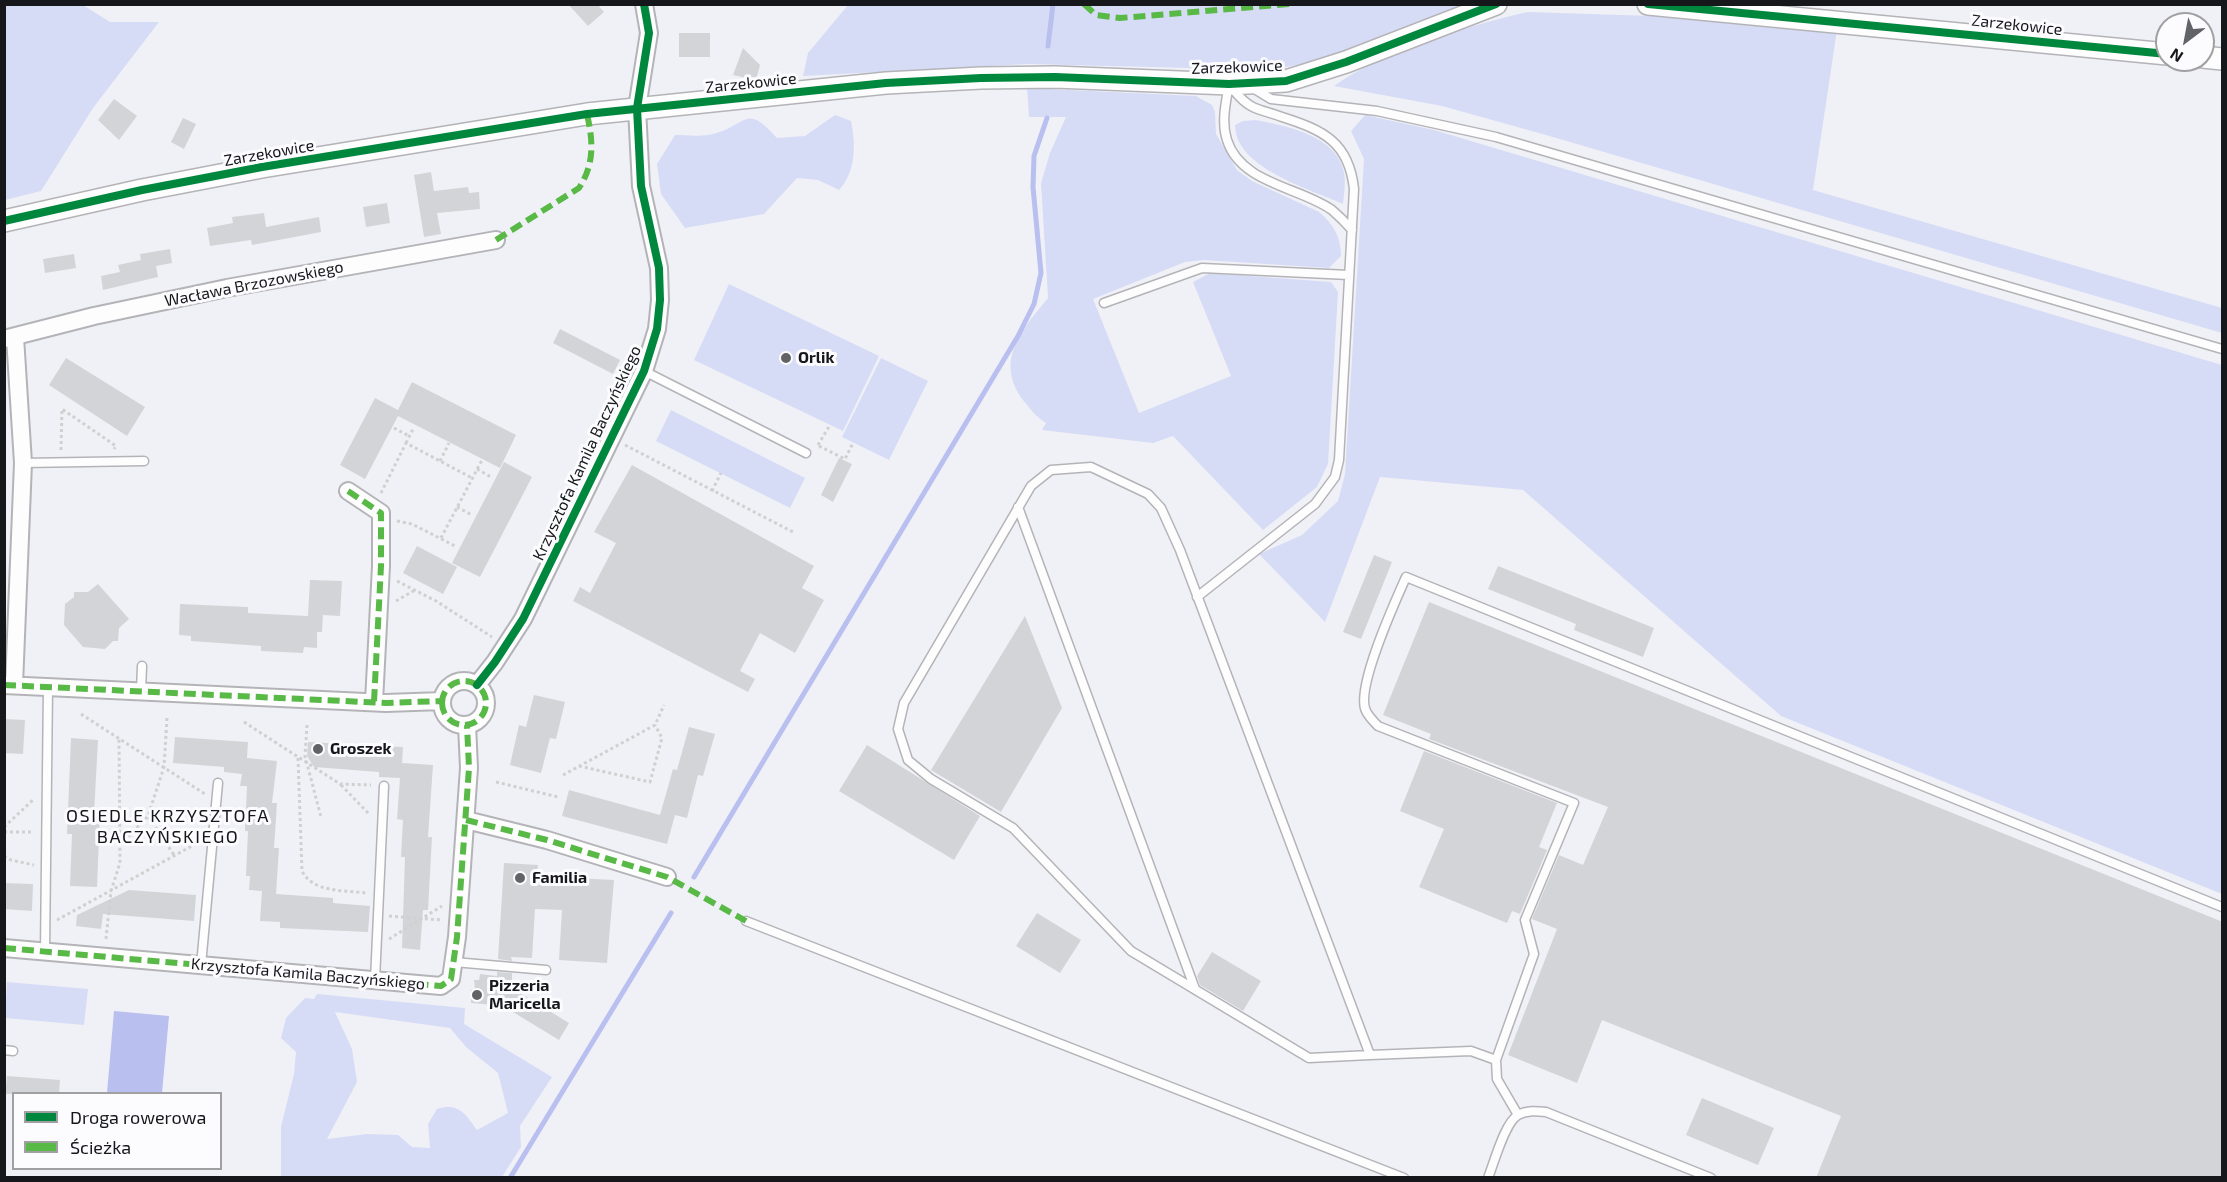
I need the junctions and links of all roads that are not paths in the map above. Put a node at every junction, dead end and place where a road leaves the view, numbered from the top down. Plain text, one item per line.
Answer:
1 (644, 4) edge
2 (1496, 4) edge
3 (1648, 4) edge
4 (2155, 53) edge
5 (1229, 84) junction
6 (637, 108) junction
7 (4, 221) edge
8 (1352, 230) junction
9 (495, 240) dead end
10 (1349, 274) junction
11 (1104, 303) dead end
12 (10, 338) edge
13 (2223, 349) edge
14 (644, 371) junction
15 (806, 453) road end
16 (144, 461) dead end
17 (22, 463) junction
18 (348, 491) dead end
19 (1018, 507) junction
20 (1197, 597) junction
21 (142, 666) dead end
22 (9, 685) edge
23 (477, 685) junction
24 (48, 687) junction
25 (141, 691) junction
26 (442, 701) junction
27 (374, 702) junction
28 (467, 725) junction
29 (218, 783) dead end
30 (384, 786) road end
31 (466, 820) junction
32 (667, 877) dead end
33 (2223, 907) edge
34 (746, 921) dead end
35 (4, 948) edge
36 (45, 951) junction
37 (201, 965) junction
38 (454, 967) junction
39 (546, 970) dead end
40 (375, 980) junction
41 (1195, 989) junction
42 (1370, 1055) junction
43 (1496, 1060) junction
44 (1518, 1115) junction
45 (1404, 1178) edge
46 (1488, 1178) edge
47 (1711, 1178) edge

1 - 6 street, Krzysztofa Kamila Baczyńskiego
2 - 5 street, Zarzekowice
3 - 4 street, Zarzekowice
5 - 6 street, Zarzekowice
5 - 8 lane
5 - 8 lane
5 - 13 lane
6 - 7 street, Zarzekowice
6 - 14 street, Krzysztofa Kamila Baczyńskiego
8 - 10 lane
9 - 12 street, Wacława Brzozowskiego
10 - 11 lane
10 - 20 lane
12 - 17 street, Wacława Brzozowskiego
14 - 15 lane
14 - 23 street, Krzysztofa Kamila Baczyńskiego
16 - 17 lane
17 - 22 street, Wacława Brzozowskiego
18 - 27 street
19 - 20 lane
19 - 41 lane
19 - 41 lane
20 - 42 lane
21 - 25 lane
22 - 24 street
23 - 26 street
23 - 28 street
24 - 25 street
24 - 36 lane
25 - 27 street
26 - 27 street
26 - 28 street
28 - 31 street
29 - 37 lane
30 - 40 lane
31 - 32 street
31 - 38 street
33 - 43 lane
34 - 45 lane
35 - 36 street, Krzysztofa Kamila Baczyńskiego
36 - 37 street, Krzysztofa Kamila Baczyńskiego
37 - 40 street, Krzysztofa Kamila Baczyńskiego
38 - 39 lane
38 - 40 street, Krzysztofa Kamila Baczyńskiego
41 - 42 lane
42 - 43 lane
43 - 44 lane
44 - 46 lane
44 - 47 lane

